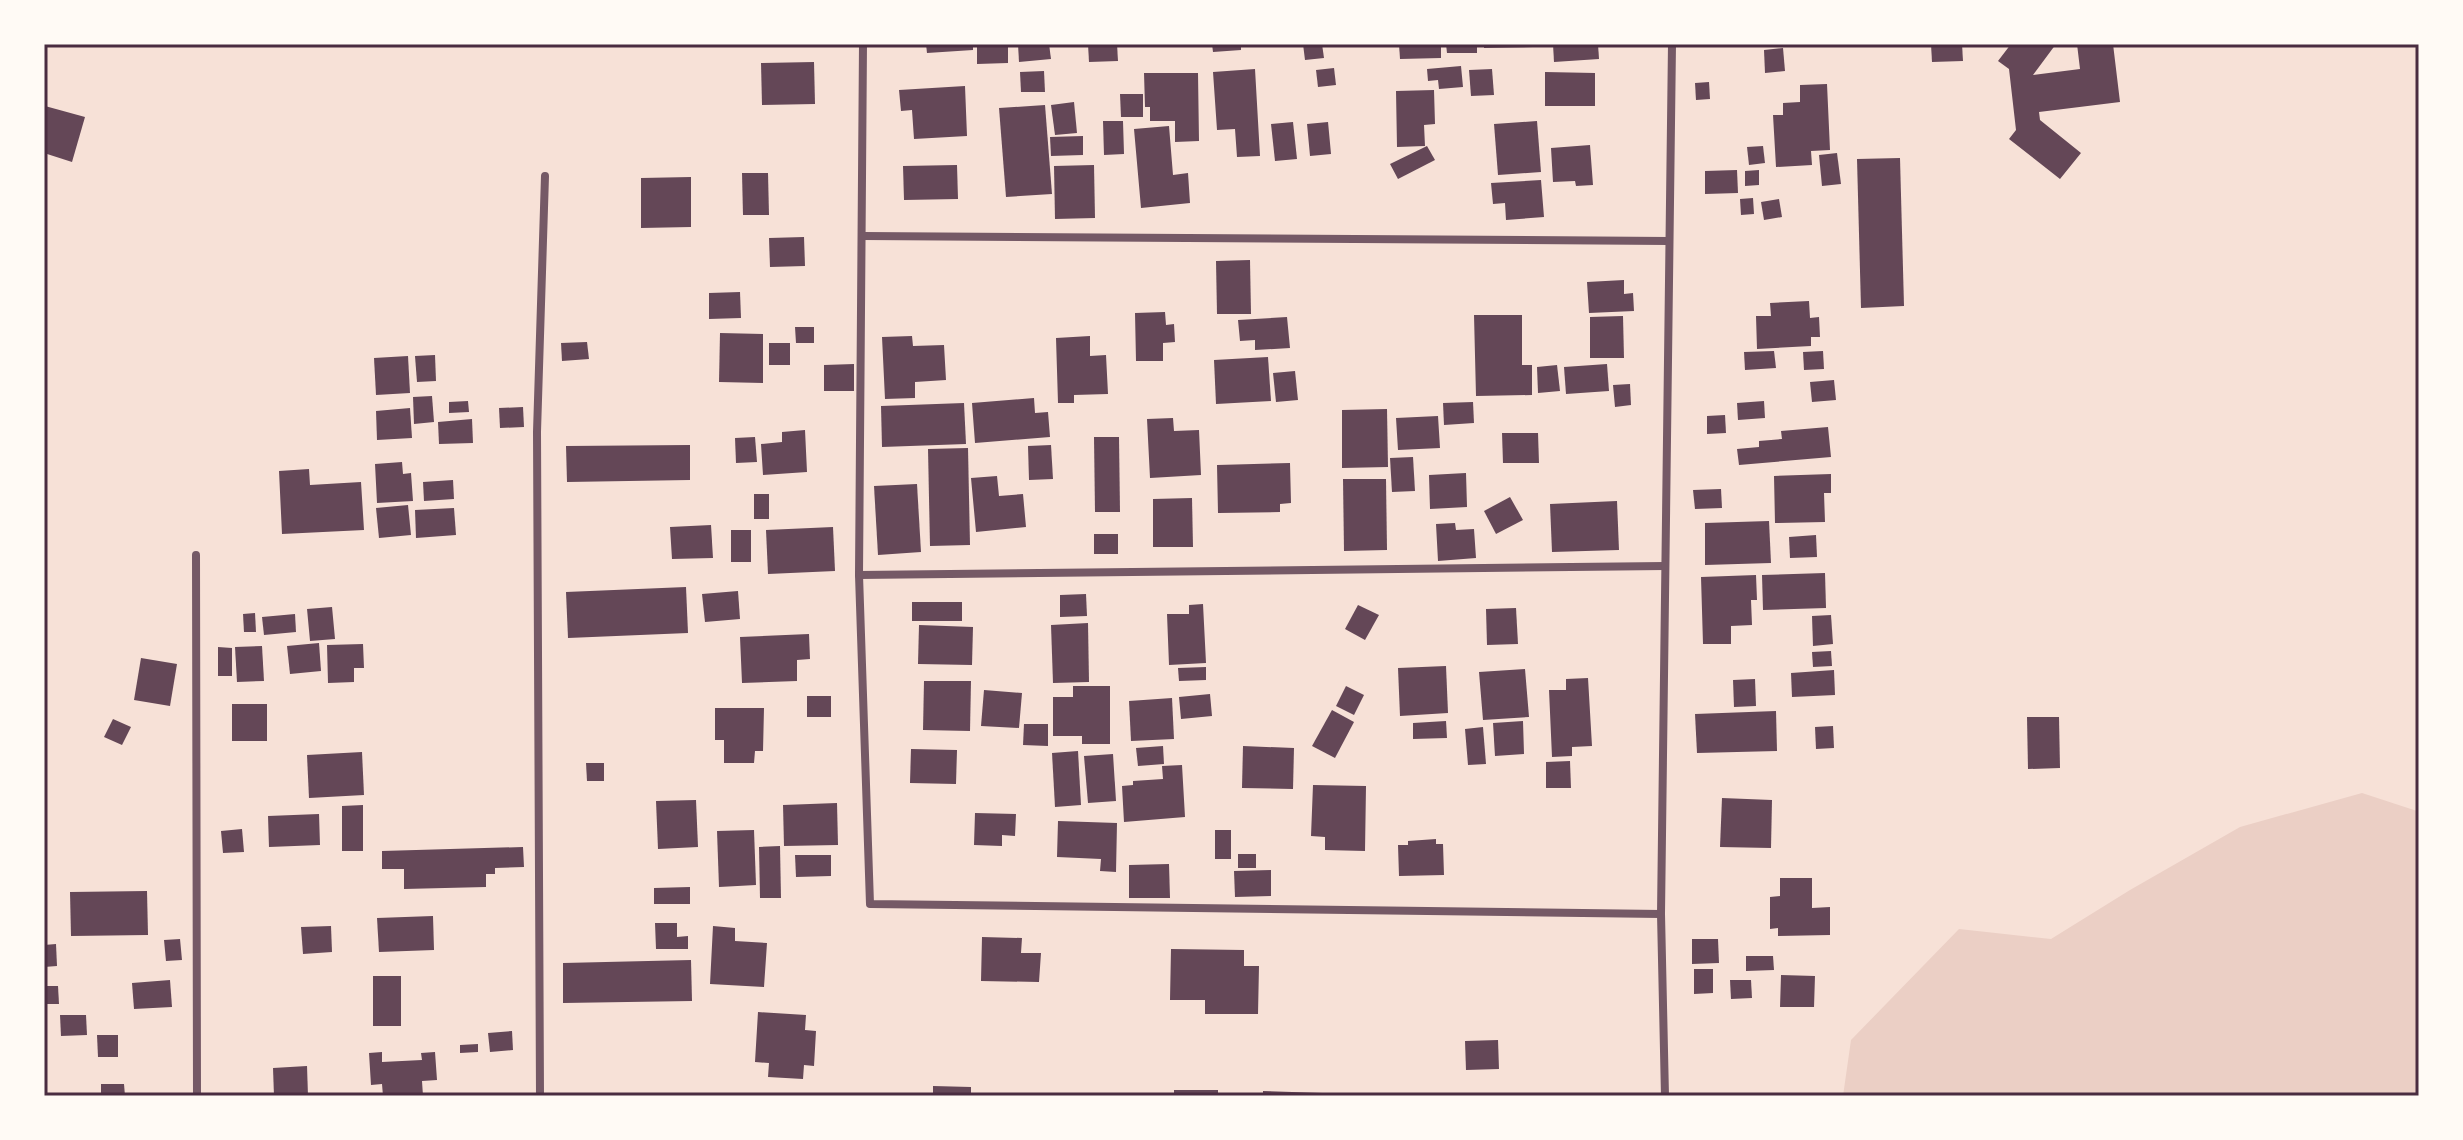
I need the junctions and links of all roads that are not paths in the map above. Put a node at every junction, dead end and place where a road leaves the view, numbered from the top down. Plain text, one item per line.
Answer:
1 (863, 44) edge
2 (1672, 44) edge
3 (545, 176) dead end
4 (863, 236) junction
5 (1669, 241) junction
6 (196, 555) dead end
7 (1665, 566) junction
8 (859, 575) junction
9 (1661, 914) junction
10 (197, 1096) edge
11 (540, 1096) edge
12 (1665, 1096) edge

1 - 4 street
2 - 5 street
3 - 11 street
4 - 5 street
4 - 8 street
5 - 7 street
6 - 10 street
7 - 8 street
7 - 9 street
8 - 9 street
9 - 12 street

